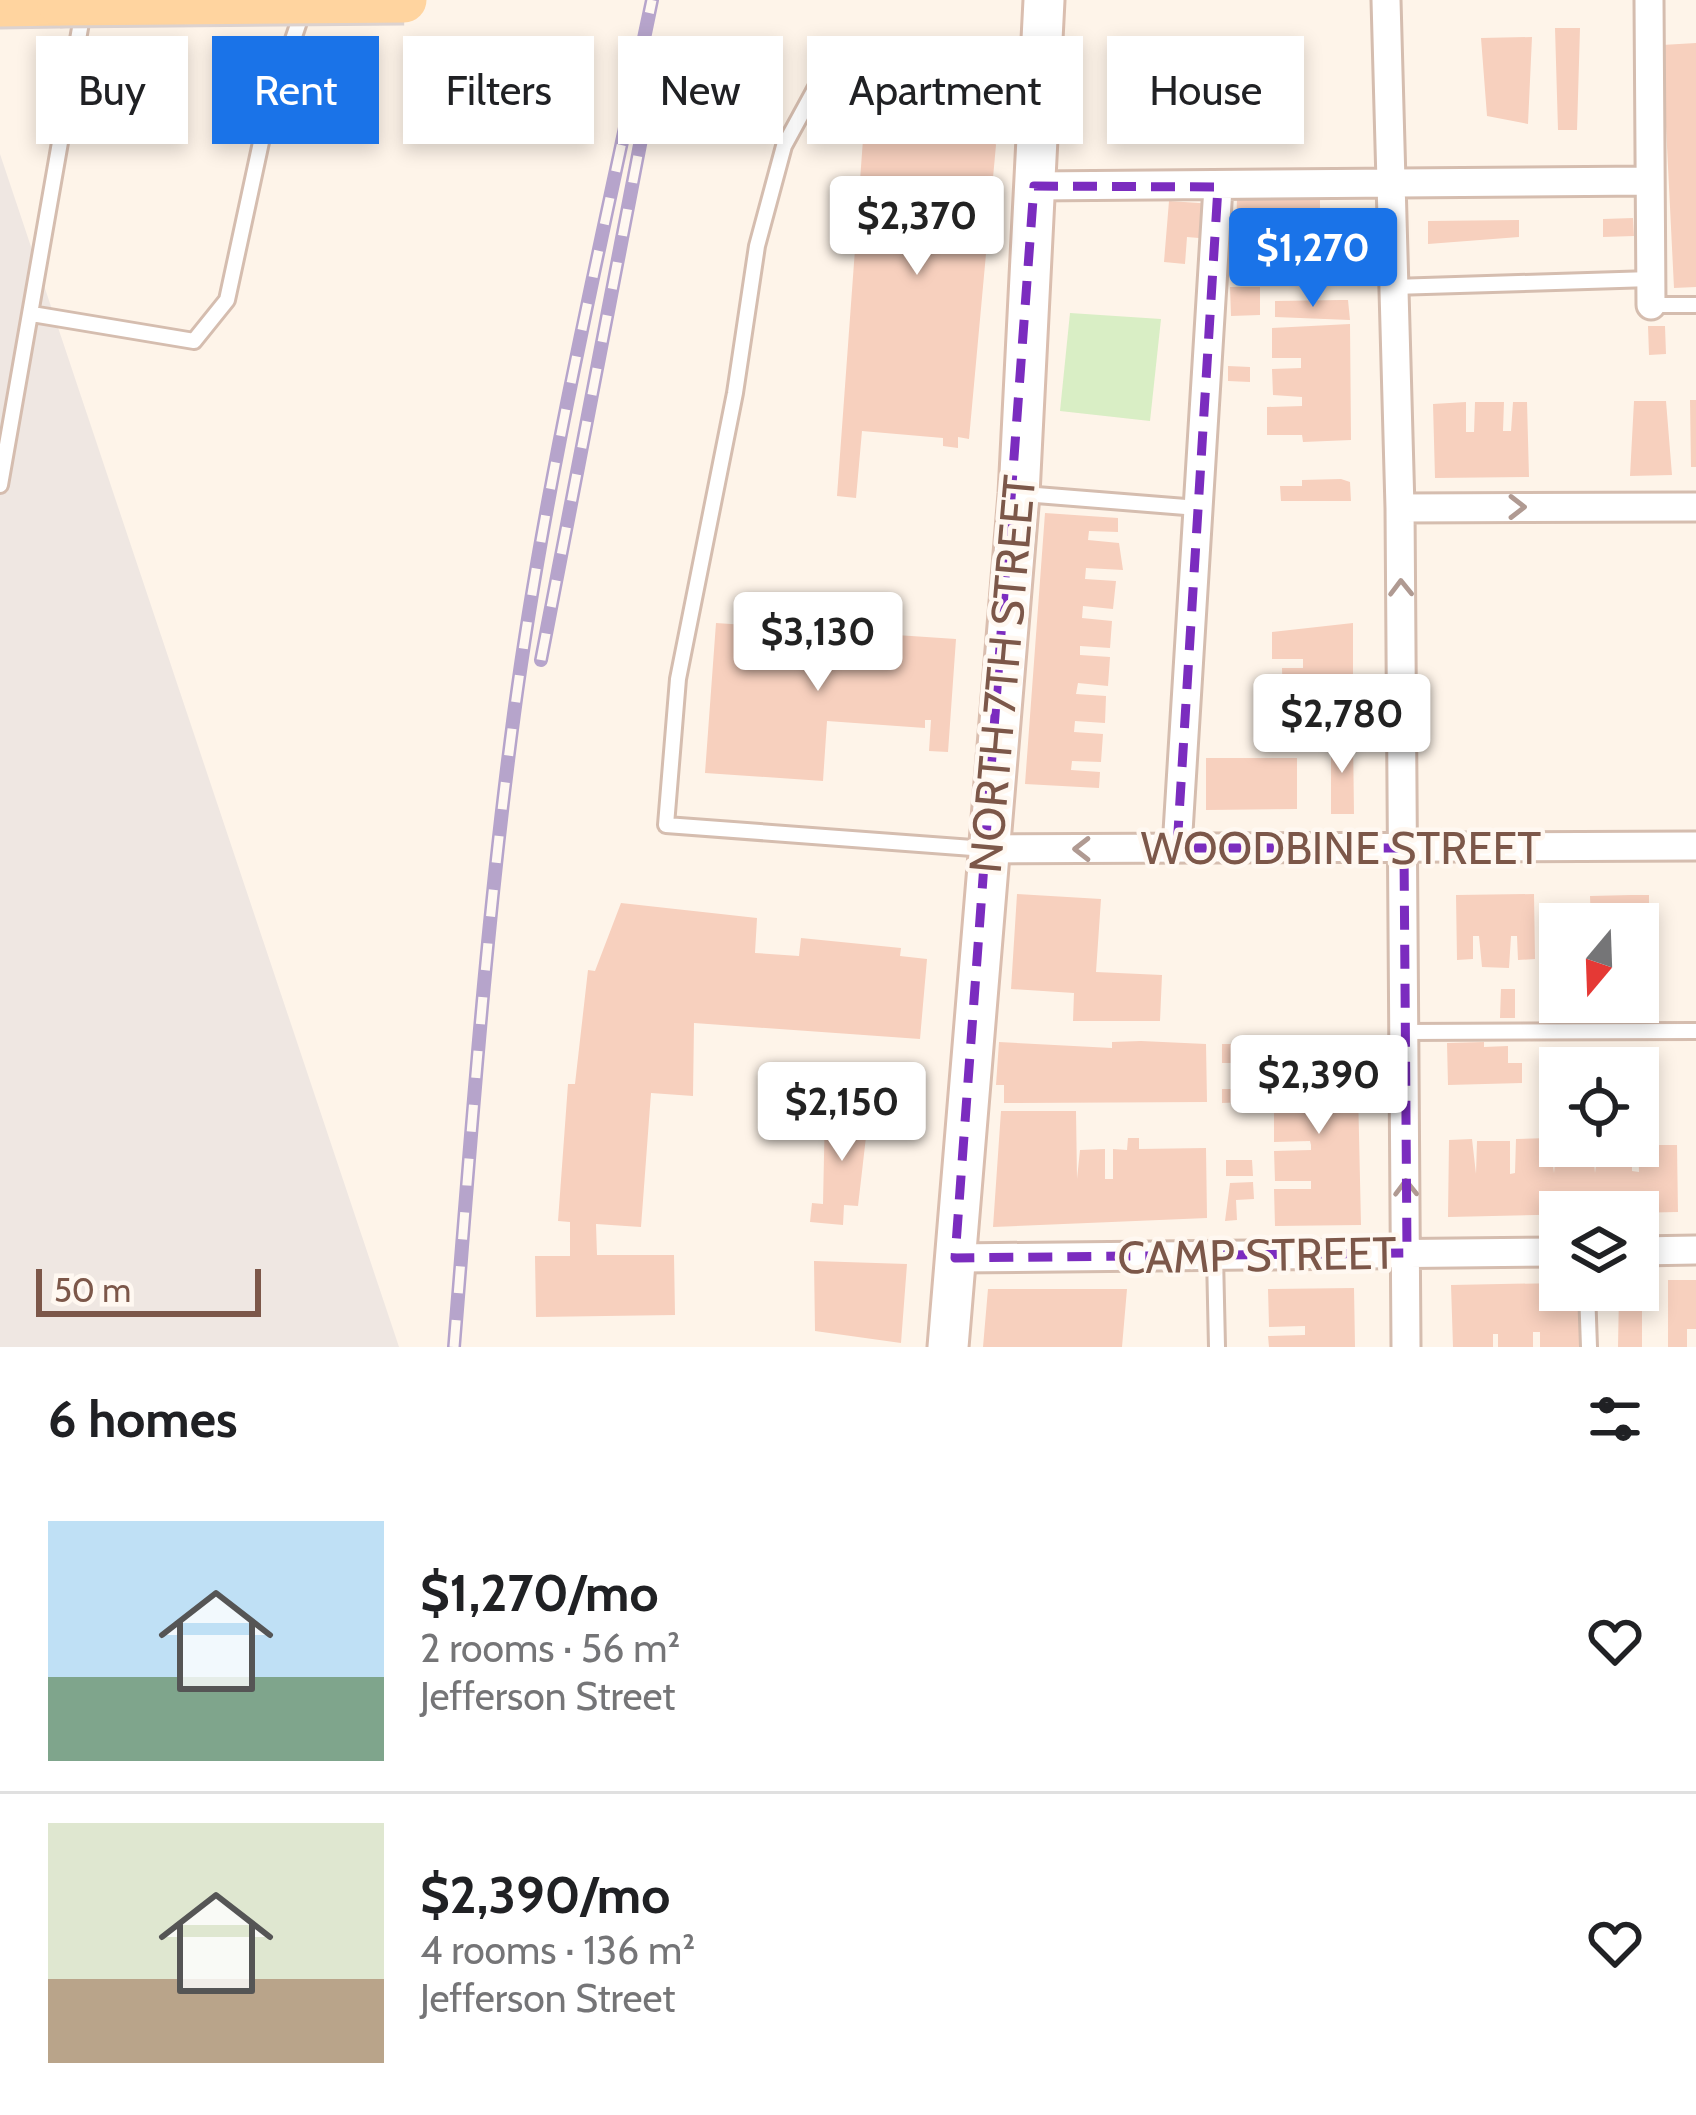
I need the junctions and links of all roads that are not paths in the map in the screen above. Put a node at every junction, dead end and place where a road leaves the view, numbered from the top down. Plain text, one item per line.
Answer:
1 (306, 0) edge
2 (404, 0) edge
3 (1045, 0) edge
4 (1386, 0) edge
5 (1649, 0) edge
6 (72, 2) edge
7 (0, 4) edge
8 (1043, 36) edge
9 (807, 104) edge
10 (1036, 144) edge
11 (1648, 182) junction
12 (1388, 185) junction
13 (1034, 186) junction
14 (1218, 187) junction
15 (1393, 287) junction
16 (1651, 292) junction
17 (1696, 305) edge
18 (32, 314) junction
19 (3, 450) edge
20 (0, 485) edge
21 (1019, 494) junction
22 (1696, 507) edge
23 (1198, 508) junction
24 (1400, 508) junction
25 (1696, 846) edge
26 (1177, 848) junction
27 (1404, 848) junction
28 (986, 849) junction
29 (1696, 1030) edge
30 (1402, 1032) junction
31 (1696, 1250) edge
32 (1659, 1251) edge
33 (1539, 1252) edge
34 (1408, 1253) junction
35 (1215, 1256) junction
36 (955, 1258) junction
37 (1587, 1311) edge
38 (948, 1347) edge
39 (1217, 1347) edge
40 (1406, 1347) edge
41 (1588, 1347) edge

1 - 18 lane
2 - 6 main road, bridge
3 - 8 main road, NORTH 7TH STREET
4 - 12 street
5 - 11 street
6 - 7 main road
6 - 18 lane
9 - 28 lane
10 - 13 main road, NORTH 7TH STREET
11 - 12 street
11 - 16 street
12 - 14 street
12 - 15 street
13 - 14 street
13 - 21 main road, NORTH 7TH STREET
14 - 23 street
15 - 16 lane
15 - 24 street
16 - 17 lane
18 - 19 lane
19 - 20 lane
21 - 23 lane
21 - 28 main road, NORTH 7TH STREET
24 -> 22 street
23 - 26 street
27 -> 24 street
25 - 27 street, WOODBINE STREET
26 - 27 street, WOODBINE STREET
26 -> 28 street, WOODBINE STREET
27 - 30 street
28 - 36 main road, NORTH 7TH STREET
29 - 30 lane
34 -> 30 street
31 - 32 street
33 - 34 street, CAMP STREET
34 - 35 street, CAMP STREET
34 - 40 street
35 - 36 street, CAMP STREET
35 - 39 lane
36 - 38 main road, NORTH 7TH STREET
37 - 41 lane

